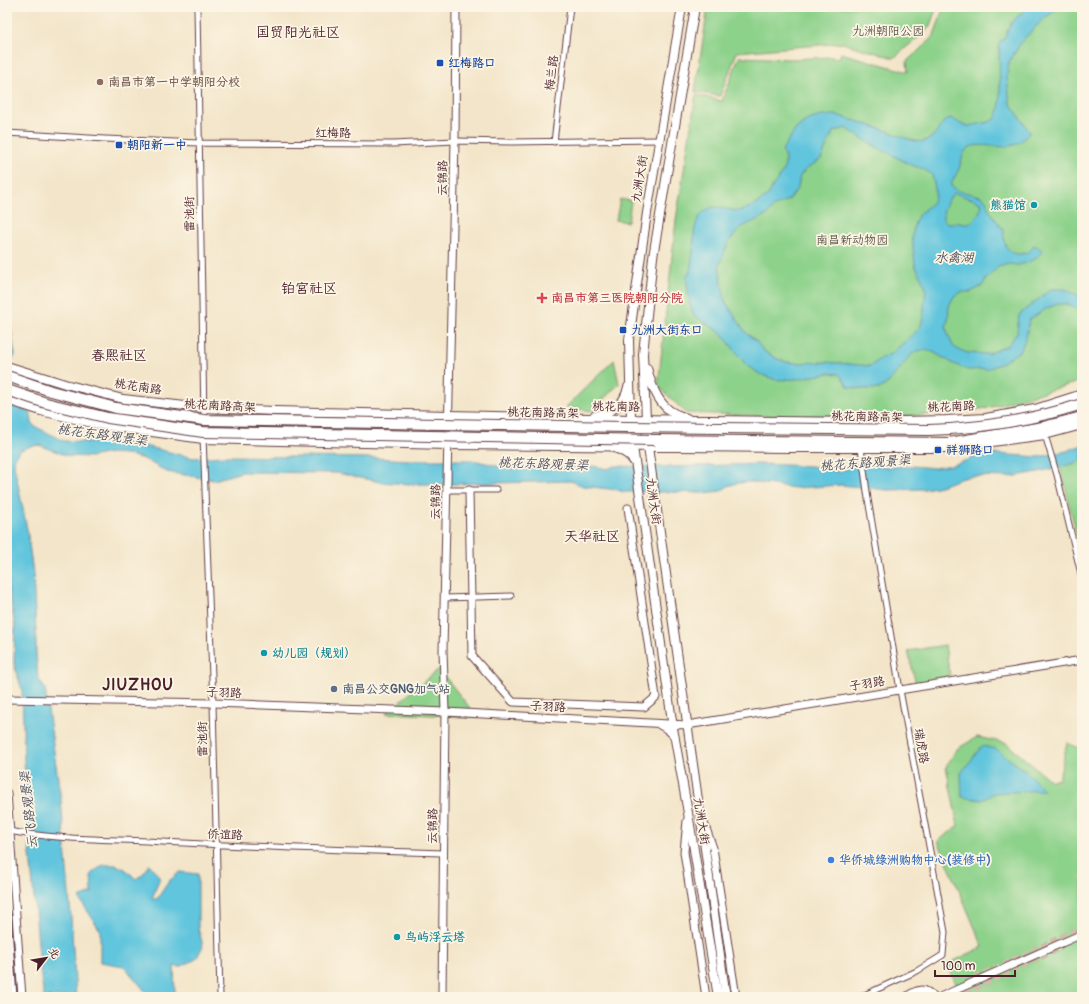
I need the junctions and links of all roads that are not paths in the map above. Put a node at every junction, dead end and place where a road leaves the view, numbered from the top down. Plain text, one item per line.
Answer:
1 (197, 7) edge
2 (456, 7) edge
3 (570, 7) edge
4 (682, 7) edge
5 (695, 7) edge
6 (7, 133) edge
7 (658, 140) junction
8 (455, 141) junction
9 (199, 142) junction
10 (554, 142) junction
11 (629, 340) junction
12 (643, 354) junction
13 (7, 366) edge
14 (27, 372) junction
15 (7, 376) edge
16 (7, 390) edge
17 (1082, 394) edge
18 (7, 400) edge
19 (1082, 404) edge
20 (24, 405) junction
21 (203, 408) junction
22 (448, 416) junction
23 (1082, 417) edge
24 (582, 418) junction
25 (631, 419) junction
26 (645, 419) junction
27 (204, 420) junction
28 (692, 420) junction
29 (1082, 425) edge
30 (1045, 435) junction
31 (203, 436) junction
32 (610, 446) junction
33 (633, 447) junction
34 (648, 447) junction
35 (448, 448) junction
36 (861, 448) junction
37 (635, 464) junction
38 (447, 489) junction
39 (469, 490) junction
40 (496, 490) dead end
41 (628, 508) dead end
42 (1082, 578) edge
43 (511, 596) dead end
44 (445, 598) junction
45 (471, 598) junction
46 (1082, 660) edge
47 (900, 690) junction
48 (7, 699) edge
49 (213, 703) junction
50 (445, 712) junction
51 (658, 724) junction
52 (673, 724) junction
53 (687, 725) junction
54 (675, 736) junction
55 (7, 793) edge
56 (700, 812) junction
57 (688, 813) junction
58 (8, 831) edge
59 (216, 845) junction
60 (443, 853) junction
61 (7, 916) edge
62 (1082, 934) edge
63 (13, 997) edge
64 (22, 997) edge
65 (220, 997) edge
66 (442, 997) edge
67 (706, 997) edge
68 (718, 997) edge
69 (726, 997) edge
70 (736, 997) edge
71 (860, 997) edge
72 (907, 997) edge
73 (933, 997) edge
74 (940, 997) edge

1 - 9 street, 雷池街
2 - 8 street, 云锦路
3 - 10 street, 梅兰路
4 - 7 main road, 九洲大街
5 - 12 main road, 九洲大街
6 - 9 street, 红梅路
7 - 10 street, 红梅路
7 - 11 main road, 九洲大街
8 - 9 street, 红梅路
8 - 10 street, 红梅路
8 - 22 street, 云锦路
9 - 21 street, 雷池街
11 - 24 main road
11 - 25 main road, 九洲大街
12 - 26 main road, 九洲大街
12 - 28 main road
13 - 14 main road, 桃花南路
14 - 20 main road
14 - 21 main road, 桃花南路
15 - 27 highway, 桃花南路高架, bridge
16 - 31 highway, 桃花南路高架, bridge
17 - 28 main road, 桃花南路
18 - 20 main road
19 - 27 highway, 桃花南路高架, bridge
20 - 31 main road
21 - 22 main road, 桃花南路
21 - 27 street, 雷池街
22 - 24 main road, 桃花南路
22 - 35 street, 云锦路
23 - 31 highway, 桃花南路高架, bridge
24 - 25 main road, 桃花南路
25 - 26 main road, 桃花南路
25 - 33 main road, 九洲大街
26 - 28 main road, 桃花南路
26 - 34 main road, 九洲大街
29 - 30 main road
30 - 36 main road
30 - 42 street
31 - 35 main road
31 - 49 street, 雷池街
32 - 33 main road
32 - 35 main road
32 - 37 main road
33 - 34 main road
33 - 37 main road, 九洲大街
34 - 36 main road
34 - 53 main road, 九洲大街
35 - 38 street, 云锦路
36 - 47 street, 瑞虎路
37 - 52 main road, 九洲大街
38 - 39 street
38 - 44 street, 云锦路
39 - 40 street
39 - 45 street
41 - 45 street
43 - 45 street
44 - 45 street
44 - 50 street, 云锦路
46 - 47 street, 子羽路
47 - 53 street, 子羽路
47 - 71 street, 瑞虎路
48 - 49 street, 子羽路
49 - 50 street, 子羽路
49 - 59 street, 雷池街
50 - 51 street, 子羽路
50 - 60 street, 云锦路
51 - 52 street, 子羽路
51 - 54 street
52 - 53 street, 子羽路
52 - 54 main road, 九洲大街
53 - 56 main road, 九洲大街
54 - 57 main road, 九洲大街
55 - 58 street
56 - 69 main road, 九洲大街
56 - 70 street
57 - 67 street
57 - 68 main road, 九洲大街
58 - 59 street, 侨谊路
58 - 64 street
59 - 60 street, 侨谊路
59 - 65 street, 雷池街
60 - 66 street, 云锦路
61 - 63 street
62 - 74 street
72 - 73 main road

